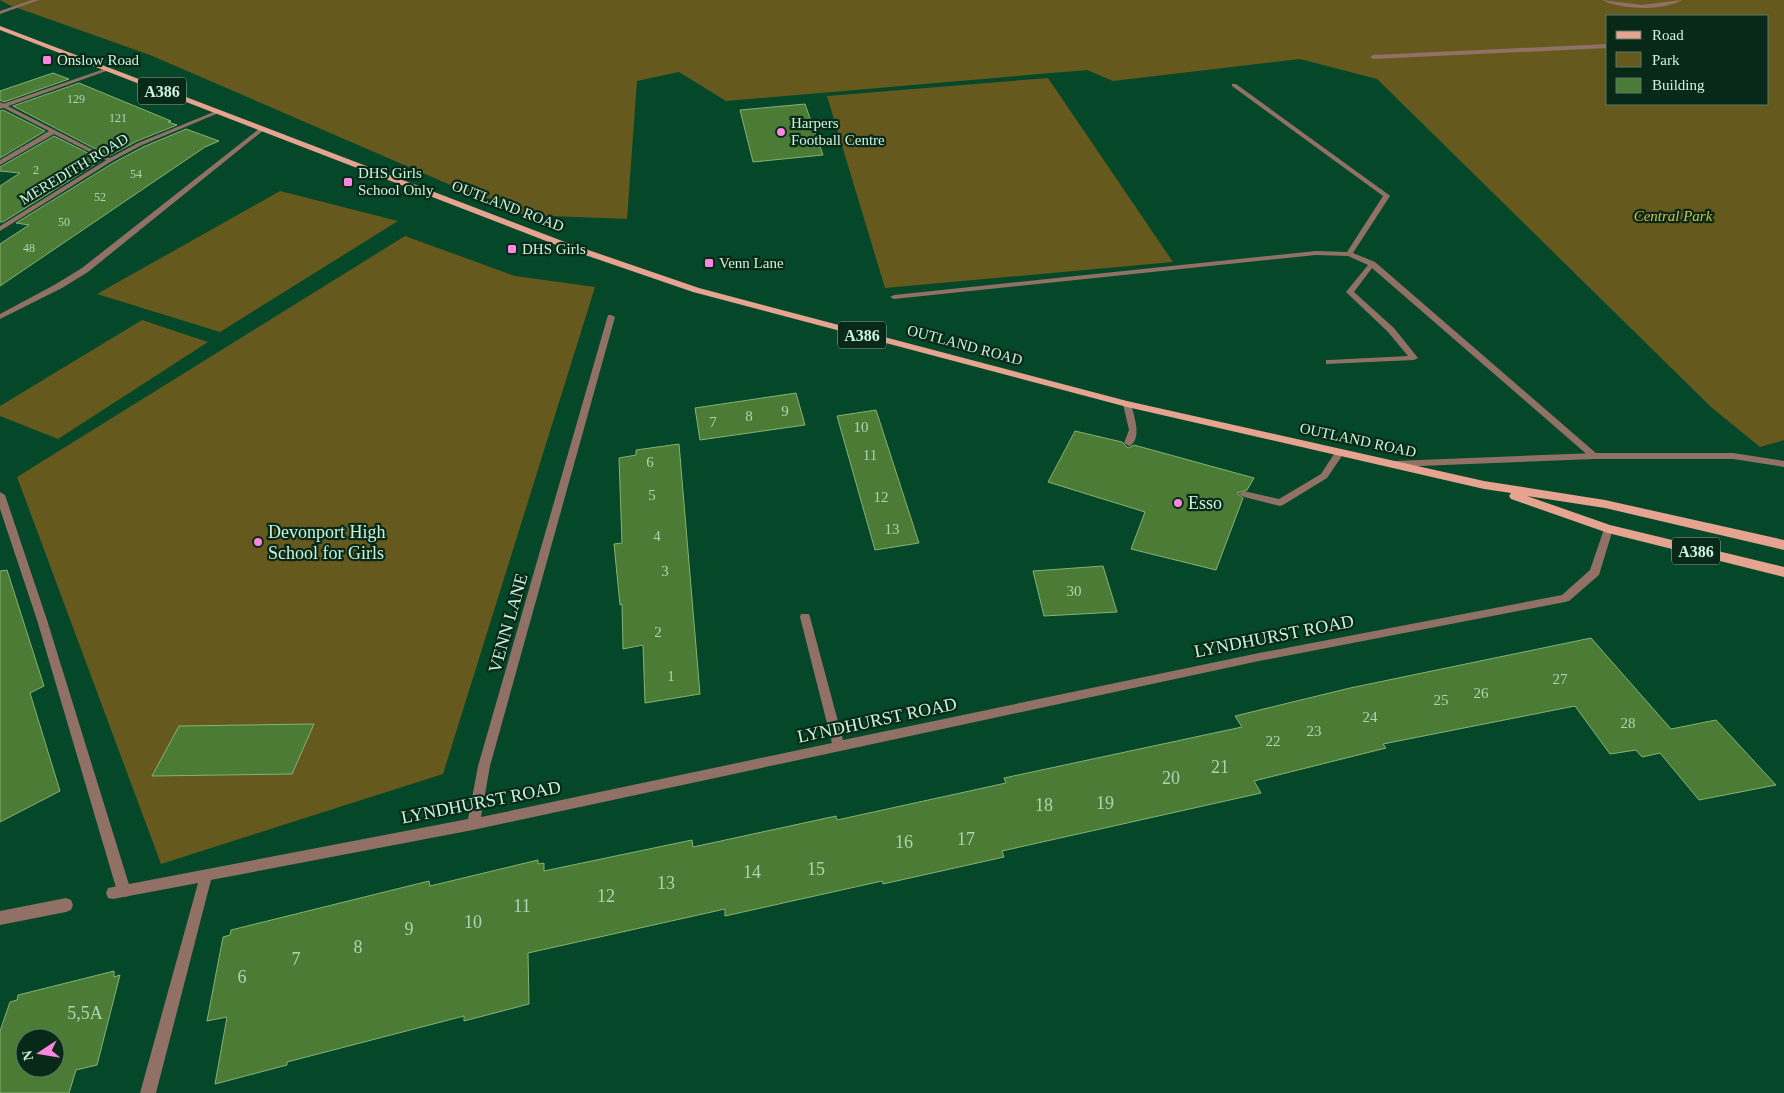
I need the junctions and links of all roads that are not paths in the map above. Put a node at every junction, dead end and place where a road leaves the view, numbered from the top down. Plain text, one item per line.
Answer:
1 (37, 0) edge
2 (1604, 0) edge
3 (1680, 0) edge
4 (0, 13) edge
5 (0, 28) edge
6 (1606, 46) edge
7 (1373, 57) dead end
8 (106, 70) junction
9 (1234, 85) dead end
10 (2, 105) edge
11 (218, 112) junction
12 (262, 129) junction
13 (54, 131) junction
14 (110, 160) junction
15 (0, 163) edge
16 (0, 229) edge
17 (1349, 254) junction
18 (1372, 264) junction
19 (894, 297) dead end
20 (0, 317) edge
21 (611, 317) dead end
22 (1330, 362) dead end
23 (1127, 404) junction
24 (1128, 443) dead end
25 (1338, 453) junction
26 (1594, 456) junction
27 (1395, 464) junction
28 (1784, 464) edge
29 (1484, 485) junction
30 (1244, 494) dead end
31 (0, 495) edge
32 (1608, 529) junction
33 (1784, 545) edge
34 (1784, 572) edge
35 (805, 617) dead end
36 (839, 747) junction
37 (473, 824) junction
38 (206, 876) junction
39 (66, 904) dead end
40 (0, 918) edge
41 (148, 1093) edge

1 - 4 street
2 - 3 street
5 - 8 main road, OUTLAND ROAD / A386
6 - 7 street
8 - 10 street
8 - 11 main road, OUTLAND ROAD / A386
9 - 17 street
10 - 13 street
11 - 12 main road, OUTLAND ROAD / A386
11 - 14 street, MEREDITH ROAD
12 - 20 street
12 - 23 main road, OUTLAND ROAD / A386
13 - 14 street
13 - 15 street
14 - 16 street, MEREDITH ROAD
17 - 18 street
17 - 19 street
18 - 22 street
18 - 26 street
21 - 37 street, VENN LANE
23 - 24 street
23 - 25 main road, OUTLAND ROAD / A386
25 - 27 main road, OUTLAND ROAD / A386
25 - 30 street
26 - 27 street
26 - 28 street
27 - 29 main road, OUTLAND ROAD / A386
29 - 32 main road, OUTLAND ROAD / A386
29 - 33 main road, OUTLAND ROAD
31 - 38 street, LYNDHURST ROAD
32 - 34 main road, OUTLAND ROAD / A386
32 - 36 street, LYNDHURST ROAD
35 - 36 street
36 - 37 street, LYNDHURST ROAD
37 - 38 street, LYNDHURST ROAD
38 - 41 street
39 - 40 street

